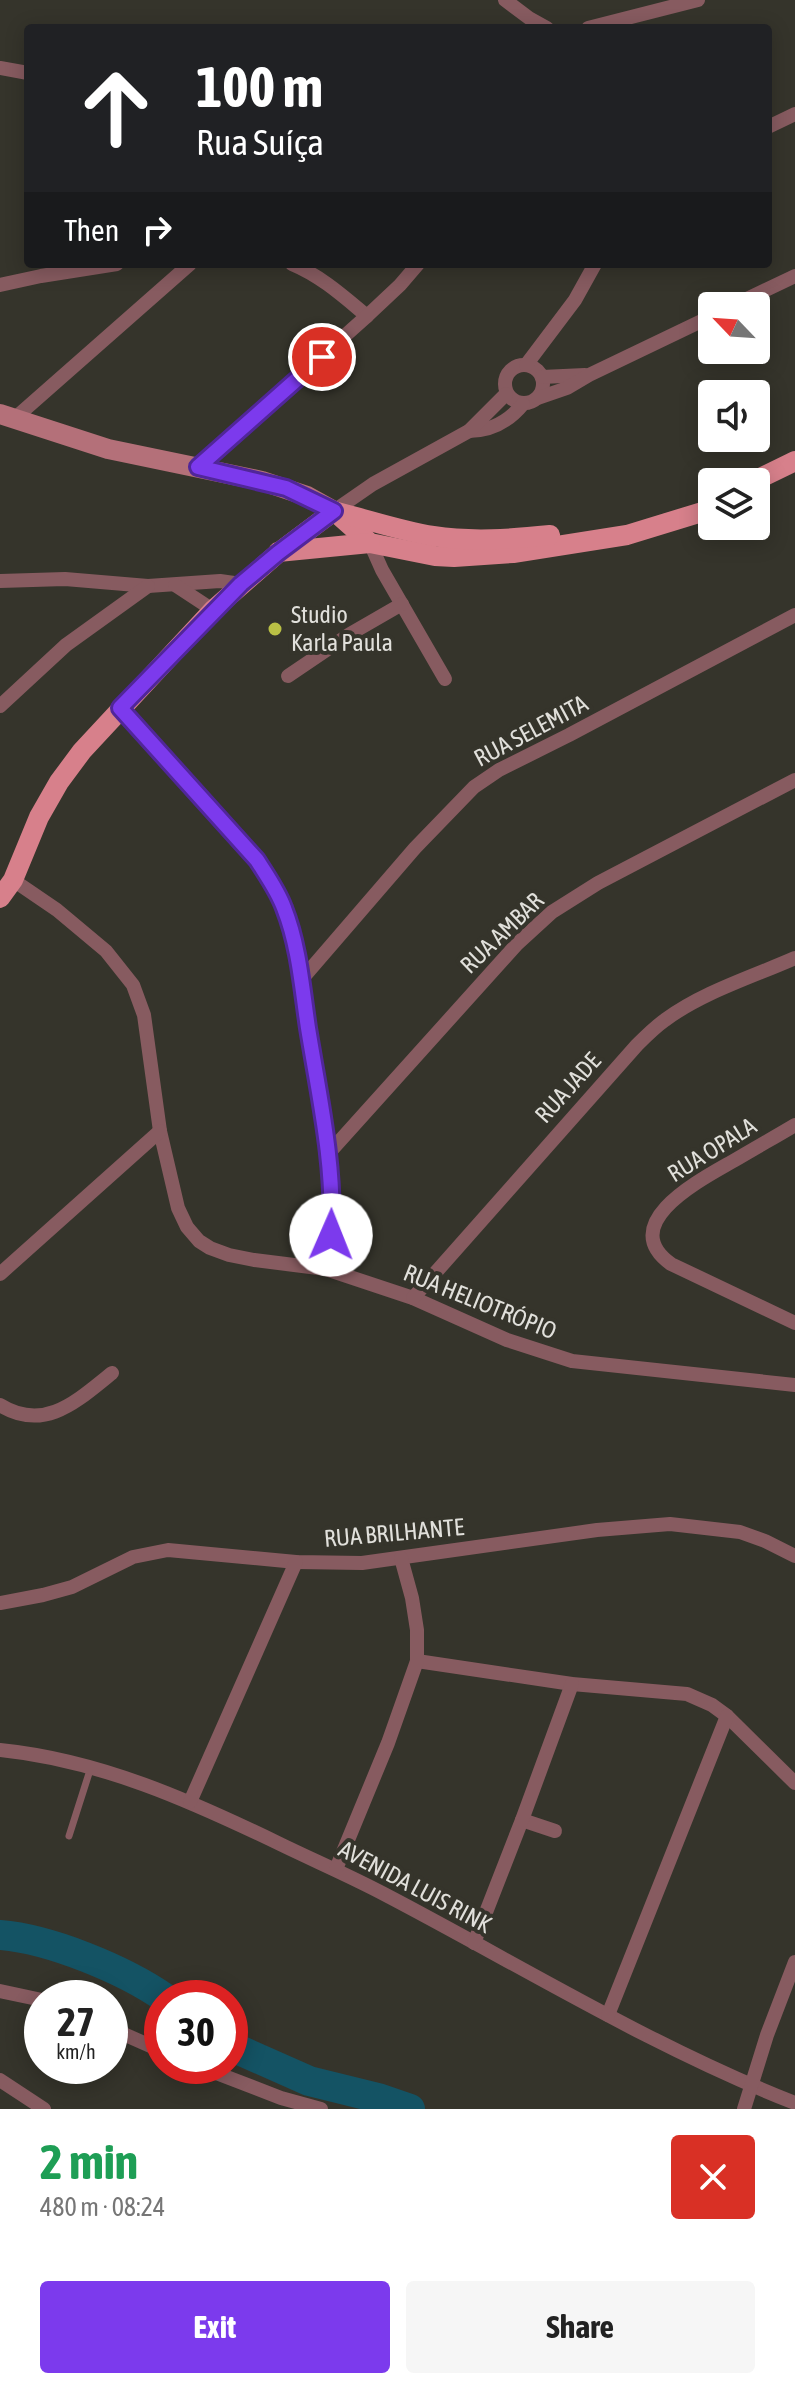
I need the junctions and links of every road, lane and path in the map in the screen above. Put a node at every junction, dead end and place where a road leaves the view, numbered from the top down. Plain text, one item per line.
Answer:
1 (505, 0) edge
2 (698, 0) edge
3 (540, 24) edge
4 (604, 24) edge
5 (0, 68) edge
6 (24, 72) edge
7 (795, 114) edge
8 (772, 125) edge
9 (92, 268) edge
10 (185, 268) edge
11 (302, 268) edge
12 (415, 268) edge
13 (593, 268) edge
14 (795, 276) edge
15 (0, 285) edge
16 (761, 292) edge
17 (367, 316) junction
18 (698, 323) edge
19 (526, 365) junction
20 (589, 375) junction
21 (542, 377) junction
22 (506, 394) junction
23 (538, 398) junction
24 (523, 404) junction
25 (7, 417) edge
26 (469, 431) junction
27 (795, 461) edge
28 (198, 467) junction
29 (795, 472) edge
30 (770, 473) edge
31 (770, 484) edge
32 (698, 505) edge
33 (334, 511) junction
34 (698, 514) edge
35 (370, 543) junction
36 (278, 553) junction
37 (0, 581) edge
38 (241, 584) junction
39 (174, 585) junction
40 (148, 586) junction
41 (402, 604) junction
42 (213, 610) junction
43 (795, 615) edge
44 (288, 676) dead end
45 (445, 679) dead end
46 (0, 706) edge
47 (120, 708) junction
48 (795, 780) edge
49 (13, 880) junction
50 (0, 898) edge
51 (795, 958) edge
52 (302, 979) junction
53 (795, 1125) edge
54 (160, 1131) junction
55 (328, 1154) junction
56 (326, 1269) junction
57 (0, 1274) edge
58 (413, 1298) junction
59 (795, 1323) edge
60 (112, 1373) dead end
61 (795, 1385) edge
62 (0, 1405) edge
63 (795, 1556) edge
64 (401, 1558) junction
65 (296, 1562) junction
66 (0, 1603) edge
67 (417, 1661) junction
68 (572, 1684) junction
69 (727, 1716) junction
70 (0, 1750) edge
71 (91, 1767) junction
72 (795, 1783) edge
73 (190, 1802) junction
74 (522, 1820) junction
75 (555, 1831) dead end
76 (69, 1836) dead end
77 (336, 1869) junction
78 (474, 1943) junction
79 (795, 1962) edge
80 (0, 1991) edge
81 (24, 1996) edge
82 (608, 2015) junction
83 (0, 2080) edge
84 (242, 2084) edge
85 (750, 2085) junction
86 (795, 2103) edge
87 (44, 2109) edge
88 (319, 2109) edge
89 (744, 2109) edge

1 - 3 street
2 - 4 street
5 - 6 street
7 - 8 street
9 - 15 street
10 - 25 street
11 - 17 street
12 - 17 street
13 - 19 street
14 - 16 street
17 - 28 street
18 - 20 street
19 - 21 street
19 - 22 street
20 - 21 street
20 - 23 street
21 - 23 street
22 - 24 street
22 - 26 street
23 - 24 street
24 - 26 street
25 - 28 main road
26 - 33 street
27 - 30 main road
28 - 33 main road
29 - 31 main road
32 - 33 main road
33 - 35 main road
33 - 36 main road
34 - 35 main road
35 - 36 main road
35 - 41 street
36 - 38 main road
37 - 40 street
38 - 39 street
38 - 42 main road
39 - 40 street
39 - 42 street
40 - 46 street
41 - 44 street
41 - 45 street
42 - 47 main road
43 - 52 street, RUA SELEMITA
47 - 49 main road
47 - 52 street
48 - 55 street, RUA AMBAR
49 - 50 main road
49 - 54 street, RUA HELIOTRÓPIO
51 - 58 street, RUA JADE
52 - 55 street
53 - 59 street, RUA OPALA
54 - 56 street, RUA HELIOTRÓPIO
54 - 57 street
55 - 56 street
56 - 58 street, RUA HELIOTRÓPIO
58 - 61 street, RUA HELIOTRÓPIO
60 - 62 street
63 - 64 street, RUA BRILHANTE
64 - 65 street, RUA BRILHANTE
64 - 67 street
65 - 66 street, RUA BRILHANTE
65 - 73 street
67 - 68 street
67 - 77 street
68 - 69 street
68 - 74 street
69 - 72 street
69 - 82 street
70 - 71 street, AVENIDA LUIS RINK
71 - 73 street, AVENIDA LUIS RINK
71 - 76 lane
73 - 77 street, AVENIDA LUIS RINK
74 - 75 street
74 - 78 street
77 - 78 street, AVENIDA LUIS RINK
78 - 82 street, AVENIDA LUIS RINK
79 - 85 street
80 - 81 street
82 - 85 street, AVENIDA LUIS RINK
83 - 87 street
84 - 88 street
85 - 86 street, AVENIDA LUIS RINK
85 - 89 street

